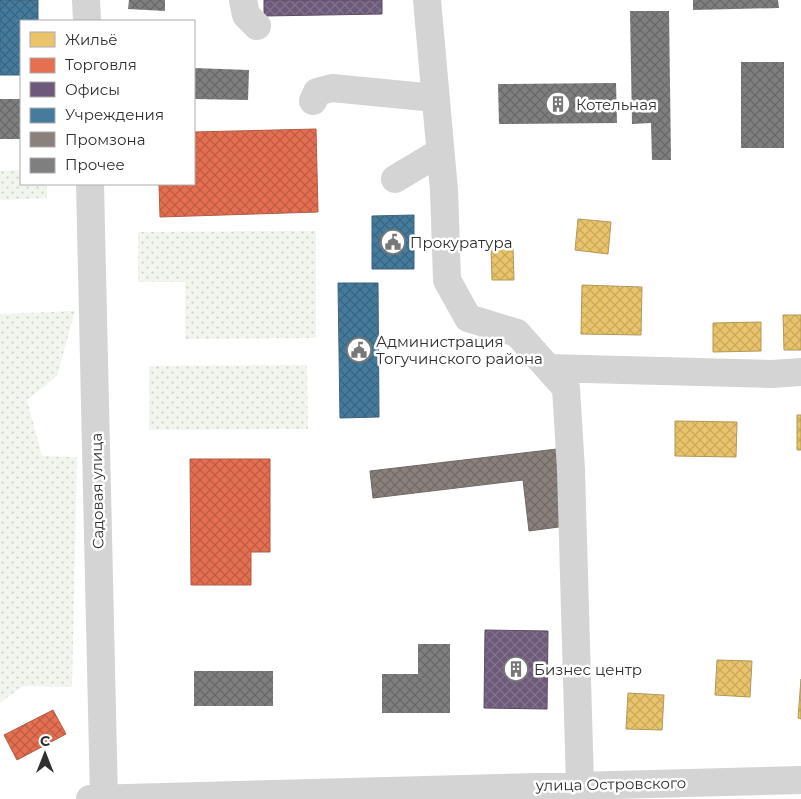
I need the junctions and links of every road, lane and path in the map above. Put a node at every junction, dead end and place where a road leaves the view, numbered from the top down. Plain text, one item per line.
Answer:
1 (86, 0) edge
2 (243, 0) edge
3 (427, 0) edge
4 (87, 20) edge
5 (257, 26) dead end
6 (435, 98) junction
7 (313, 101) dead end
8 (440, 152) junction
9 (395, 179) dead end
10 (90, 185) edge
11 (548, 368) junction
12 (801, 372) edge
13 (801, 780) edge
14 (580, 784) junction
15 (100, 799) edge

1 - 4 street
2 - 5 street
3 - 6 street
6 - 7 street
6 - 8 street
8 - 9 street
8 - 11 street
10 - 15 street, Садовая улица
11 - 12 street
11 - 14 street
13 - 14 street, улица Островского
14 - 15 street, улица Островского

